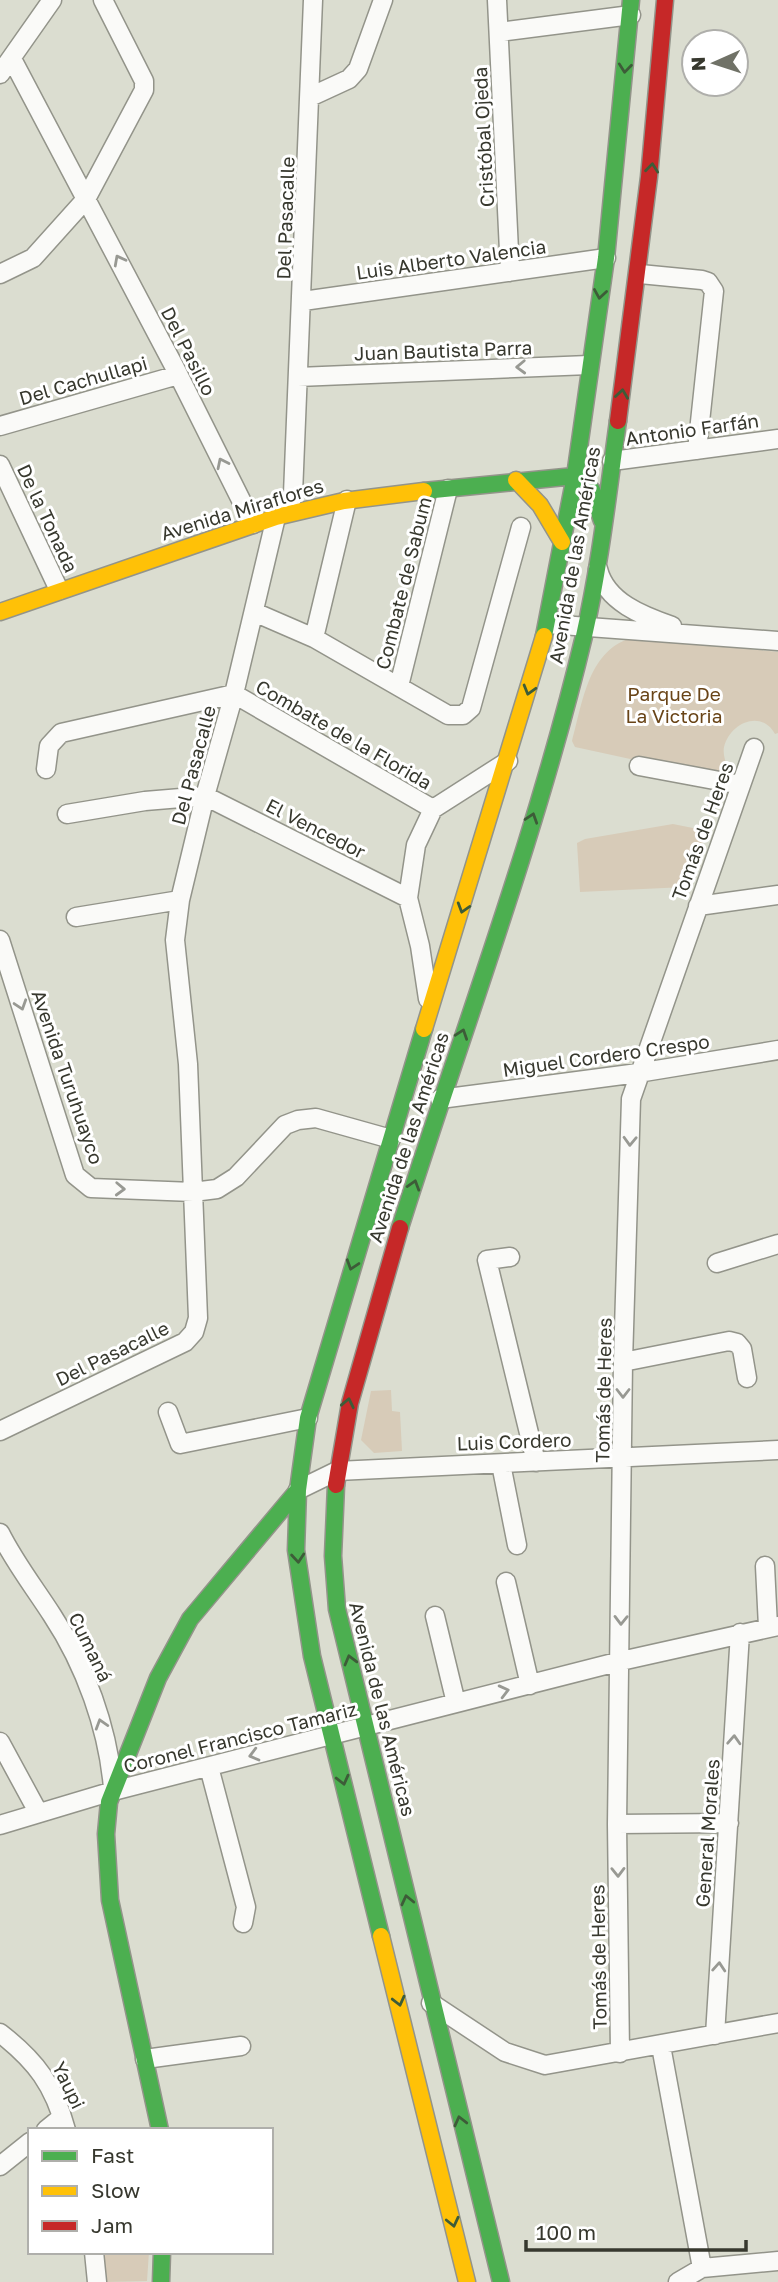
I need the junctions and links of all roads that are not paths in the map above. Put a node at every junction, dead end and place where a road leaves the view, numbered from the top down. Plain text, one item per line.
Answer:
1 (52, 0) edge
2 (103, 0) edge
3 (313, 0) edge
4 (383, 0) edge
5 (497, 0) edge
6 (665, 0) edge
7 (631, 7) edge
8 (499, 32) junction
9 (12, 59) junction
10 (0, 74) edge
11 (310, 97) junction
12 (86, 199) junction
13 (606, 258) junction
14 (510, 272) junction
15 (0, 274) edge
16 (640, 274) junction
17 (303, 301) junction
18 (589, 365) junction
19 (178, 374) junction
20 (298, 377) junction
21 (0, 426) edge
22 (778, 439) edge
23 (697, 450) junction
24 (612, 461) junction
25 (0, 465) edge
26 (575, 476) junction
27 (516, 480) junction
28 (448, 489) junction
29 (348, 500) junction
30 (276, 517) junction
31 (602, 521) junction
32 (253, 524) junction
33 (521, 527) dead end
34 (562, 542) junction
35 (596, 561) junction
36 (59, 590) junction
37 (0, 612) edge
38 (254, 612) junction
39 (548, 624) junction
40 (586, 627) junction
41 (692, 633) junction
42 (314, 638) junction
43 (778, 641) edge
44 (399, 687) junction
45 (234, 694) junction
46 (754, 748) dead end
47 (508, 761) junction
48 (639, 766) dead end
49 (46, 769) dead end
50 (741, 785) junction
51 (205, 796) junction
52 (433, 810) junction
53 (67, 814) dead end
54 (778, 895) edge
55 (408, 898) junction
56 (180, 900) junction
57 (698, 906) junction
58 (76, 917) dead end
59 (0, 940) edge
60 (429, 1019) junction
61 (778, 1050) edge
62 (638, 1073) junction
63 (440, 1099) junction
64 (391, 1139) junction
65 (193, 1192) junction
66 (778, 1244) edge
67 (510, 1256) dead end
68 (717, 1263) dead end
69 (623, 1362) junction
70 (747, 1378) dead end
71 (168, 1412) dead end
72 (308, 1418) junction
73 (0, 1431) edge
74 (778, 1450) edge
75 (623, 1458) junction
76 (536, 1462) junction
77 (501, 1464) junction
78 (337, 1471) junction
79 (298, 1490) junction
80 (0, 1533) edge
81 (517, 1545) dead end
82 (765, 1566) dead end
83 (506, 1582) dead end
84 (435, 1616) dead end
85 (773, 1627) edge
86 (740, 1633) junction
87 (621, 1661) junction
88 (530, 1685) junction
89 (456, 1703) junction
90 (367, 1726) junction
91 (331, 1735) junction
92 (0, 1742) edge
93 (209, 1767) junction
94 (113, 1791) junction
95 (38, 1812) junction
96 (729, 1823) junction
97 (617, 1824) junction
98 (0, 1825) edge
99 (243, 1923) dead end
100 (430, 2003) junction
101 (778, 2024) edge
102 (0, 2033) edge
103 (715, 2035) junction
104 (241, 2046) dead end
105 (661, 2046) junction
106 (620, 2053) junction
107 (145, 2059) junction
108 (64, 2124) edge
109 (160, 2128) edge
110 (28, 2144) edge
111 (0, 2166) edge
112 (94, 2254) edge
113 (162, 2254) edge
114 (778, 2261) edge
115 (702, 2268) junction
116 (97, 2282) edge
117 (161, 2282) edge
118 (467, 2282) edge
119 (501, 2282) edge
120 (678, 2282) edge

1 - 9 street
2 - 12 street
3 - 11 street, Del Pasacalle
4 - 11 street
5 - 8 street, Cristóbal Ojeda
16 -> 6 main road, Avenida de las Américas
7 - 8 street
7 -> 13 main road, Avenida de las Américas
8 - 14 street, Cristóbal Ojeda
9 - 10 street
9 - 12 street, Del Pasillo
11 - 17 street, Del Pasacalle
12 - 15 street
19 -> 12 street, Del Pasillo
13 - 14 street, Luis Alberto Valencia
13 -> 18 main road, Avenida de las Américas
14 - 17 street, Luis Alberto Valencia
16 - 23 street
24 -> 16 main road, Avenida de las Américas
17 - 20 street, Del Pasacalle
18 -> 20 street, Juan Bautista Parra
18 - 26 main road, Avenida de las Américas
19 - 21 street, Del Cachullapi
32 -> 19 street, Del Pasillo
20 - 30 street, Del Pasacalle
22 - 23 street, Antonio Farfán
23 - 24 street, Antonio Farfán
24 - 31 main road, Avenida de las Américas
25 - 36 street, De la Tonada
26 - 27 main road, Avenida Miraflores
26 - 31 main road
26 - 34 main road, Avenida de las Américas
27 - 28 main road, Avenida Miraflores
27 - 34 main road
28 - 29 main road, Avenida Miraflores
28 - 44 street, Combate de Sabum
29 - 30 main road, Avenida Miraflores
29 - 42 street
30 - 32 main road, Avenida Miraflores
30 - 38 street, Del Pasacalle
31 - 35 main road, Avenida de las Américas
32 - 36 main road, Avenida Miraflores
33 - 44 street
34 - 39 main road, Avenida de las Américas
35 - 40 main road, Avenida de las Américas
35 - 41 street
36 - 37 main road, Avenida Miraflores
38 - 42 street
38 - 45 street, Del Pasacalle
39 - 40 street
39 -> 47 main road, Avenida de las Américas
40 - 41 street
63 -> 40 main road, Avenida de las Américas
41 - 43 street
42 - 44 street
45 - 49 street
45 - 51 street, Del Pasacalle
45 - 52 street, Combate de la Florida
46 - 50 street, Tomás de Heres
47 - 52 street
47 -> 60 main road, Avenida de las Américas
48 - 50 street
50 - 57 street, Tomás de Heres
51 - 53 street
51 - 55 street, El Vencedor
51 - 56 street, Del Pasacalle
52 - 55 street
54 - 57 street
55 - 60 street
56 - 58 street
56 - 65 street, Del Pasacalle
57 - 62 street, Tomás de Heres
59 -> 65 street, Avenida Turuhuayco
60 - 64 main road, Avenida de las Américas
61 - 62 street, Miguel Cordero Crespo
62 - 63 street, Miguel Cordero Crespo
62 -> 69 street, Tomás de Heres
78 -> 63 main road, Avenida de las Américas
64 - 65 street, Avenida Turuhuayco
64 -> 72 main road, Avenida de las Américas
65 - 73 street, Del Pasacalle
66 - 68 street
67 - 76 street
69 - 70 street
69 -> 75 street, Tomás de Heres
71 - 72 street
72 - 79 main road, Avenida de las Américas
74 - 75 street, Luis Cordero
75 - 76 street, Luis Cordero
75 -> 87 street, Tomás de Heres
76 - 77 street, Luis Cordero
77 - 78 street, Luis Cordero
77 - 81 street
78 - 79 street, Luis Cordero
90 -> 78 main road, Avenida de las Américas
79 -> 91 main road, Avenida de las Américas
79 - 94 main road
94 -> 80 street, Cumaná
82 - 85 street
83 - 88 street
84 - 89 street
85 - 86 street, Coronel Francisco Tamariz
86 - 87 street, Coronel Francisco Tamariz
96 -> 86 street, General Morales
87 - 88 street, Coronel Francisco Tamariz
87 - 97 street, Tomás de Heres
89 -> 88 street, Coronel Francisco Tamariz
89 - 90 street, Coronel Francisco Tamariz
90 - 91 street, Coronel Francisco Tamariz
100 -> 90 main road, Avenida de las Américas
91 -> 93 street, Coronel Francisco Tamariz
91 -> 118 main road, Avenida de las Américas
92 - 95 street
93 - 94 street, Coronel Francisco Tamariz
93 - 99 street
94 - 95 street, Coronel Francisco Tamariz
94 - 107 main road
95 - 98 street, Coronel Francisco Tamariz
96 - 97 street
103 -> 96 street, General Morales
97 -> 106 street, Tomás de Heres
100 - 106 street
119 -> 100 main road, Avenida de las Américas
101 - 103 street
102 - 108 street, Yaupi
103 - 105 street
104 - 107 street
105 - 106 street
105 - 115 street
107 - 109 main road
110 - 111 street
112 - 116 street
113 - 117 main road
114 - 115 street
115 - 120 street

